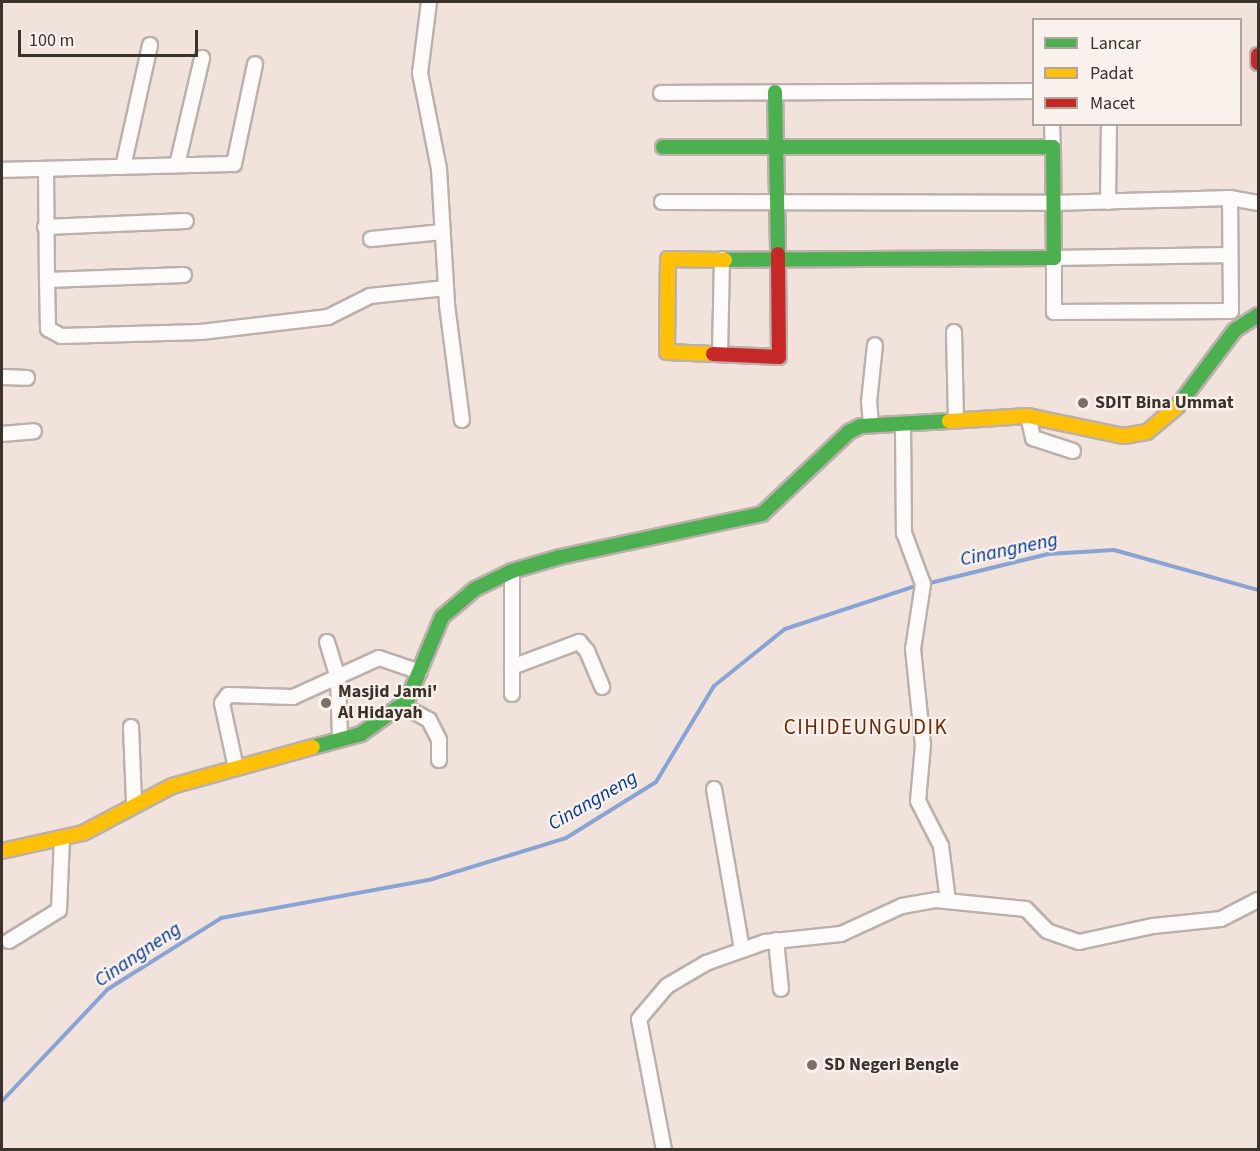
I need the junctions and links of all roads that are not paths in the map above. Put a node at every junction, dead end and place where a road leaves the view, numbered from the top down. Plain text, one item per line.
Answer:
1 (429, 2) edge
2 (150, 45) dead end
3 (1258, 55) edge
4 (202, 58) dead end
5 (1258, 63) edge
6 (255, 64) dead end
7 (1032, 91) edge
8 (775, 92) junction
9 (661, 93) dead end
10 (1052, 126) edge
11 (1109, 126) edge
12 (663, 147) dead end
13 (1053, 147) junction
14 (777, 148) junction
15 (177, 165) junction
16 (123, 167) junction
17 (46, 169) junction
18 (2, 170) edge
19 (1230, 198) junction
20 (662, 202) dead end
21 (777, 202) junction
22 (1108, 202) junction
23 (1053, 203) junction
24 (1258, 203) edge
25 (186, 221) dead end
26 (45, 227) junction
27 (443, 232) junction
28 (371, 239) dead end
29 (1230, 255) junction
30 (1054, 258) junction
31 (722, 259) junction
32 (778, 260) junction
33 (184, 275) dead end
34 (47, 280) junction
35 (447, 288) junction
36 (1258, 315) edge
37 (954, 332) dead end
38 (875, 345) dead end
39 (720, 354) junction
40 (2, 377) edge
41 (27, 378) dead end
42 (1028, 416) junction
43 (462, 420) dead end
44 (956, 420) junction
45 (871, 424) junction
46 (903, 424) junction
47 (34, 431) dead end
48 (2, 434) edge
49 (1073, 450) dead end
50 (512, 571) junction
51 (327, 642) dead end
52 (512, 667) junction
53 (420, 672) junction
54 (338, 677) junction
55 (602, 687) dead end
56 (512, 694) dead end
57 (402, 705) junction
58 (131, 727) dead end
59 (340, 738) junction
60 (439, 760) dead end
61 (236, 768) junction
62 (714, 789) dead end
63 (134, 803) junction
64 (62, 839) junction
65 (2, 851) edge
66 (1258, 900) edge
67 (948, 901) junction
68 (776, 940) junction
69 (9, 941) dead end
70 (742, 949) junction
71 (781, 989) dead end
72 (664, 1149) edge

1 - 27 street
2 - 16 street
3 - 5 street
4 - 15 street
6 - 15 street
7 - 8 street
8 - 9 street
8 - 14 street
10 - 13 street
11 - 22 street
12 - 14 street
13 - 14 street
13 - 23 street
14 - 21 street
15 - 16 street
16 - 17 street
17 - 18 street
17 - 26 street
19 - 22 street
19 - 24 street
19 - 29 street
20 - 21 street
21 - 23 street
21 - 32 street
22 - 23 street
23 - 30 street
25 - 26 street
26 - 34 street
27 - 28 street
27 - 35 street
29 - 30 street
29 - 30 street
30 - 32 street
31 - 32 street
31 - 39 street
31 - 39 street
32 - 39 street
33 - 34 street
34 - 35 street
35 - 43 street
36 - 42 street
37 - 44 street
38 - 45 street
40 - 41 street
42 - 44 street
42 - 49 street
44 - 46 street
45 - 46 street
45 - 50 street
46 - 67 street
47 - 48 street
50 - 52 street
50 - 53 street
51 - 54 street
52 - 55 street
52 - 56 street
53 - 54 street
53 - 57 street
54 - 59 street
54 - 61 street
57 - 59 street
57 - 60 street
58 - 63 street
59 - 61 street
61 - 63 street
62 - 70 street
63 - 64 street
64 - 65 street
64 - 69 street
66 - 67 street
67 - 68 street
68 - 70 street
68 - 71 street
70 - 72 street

